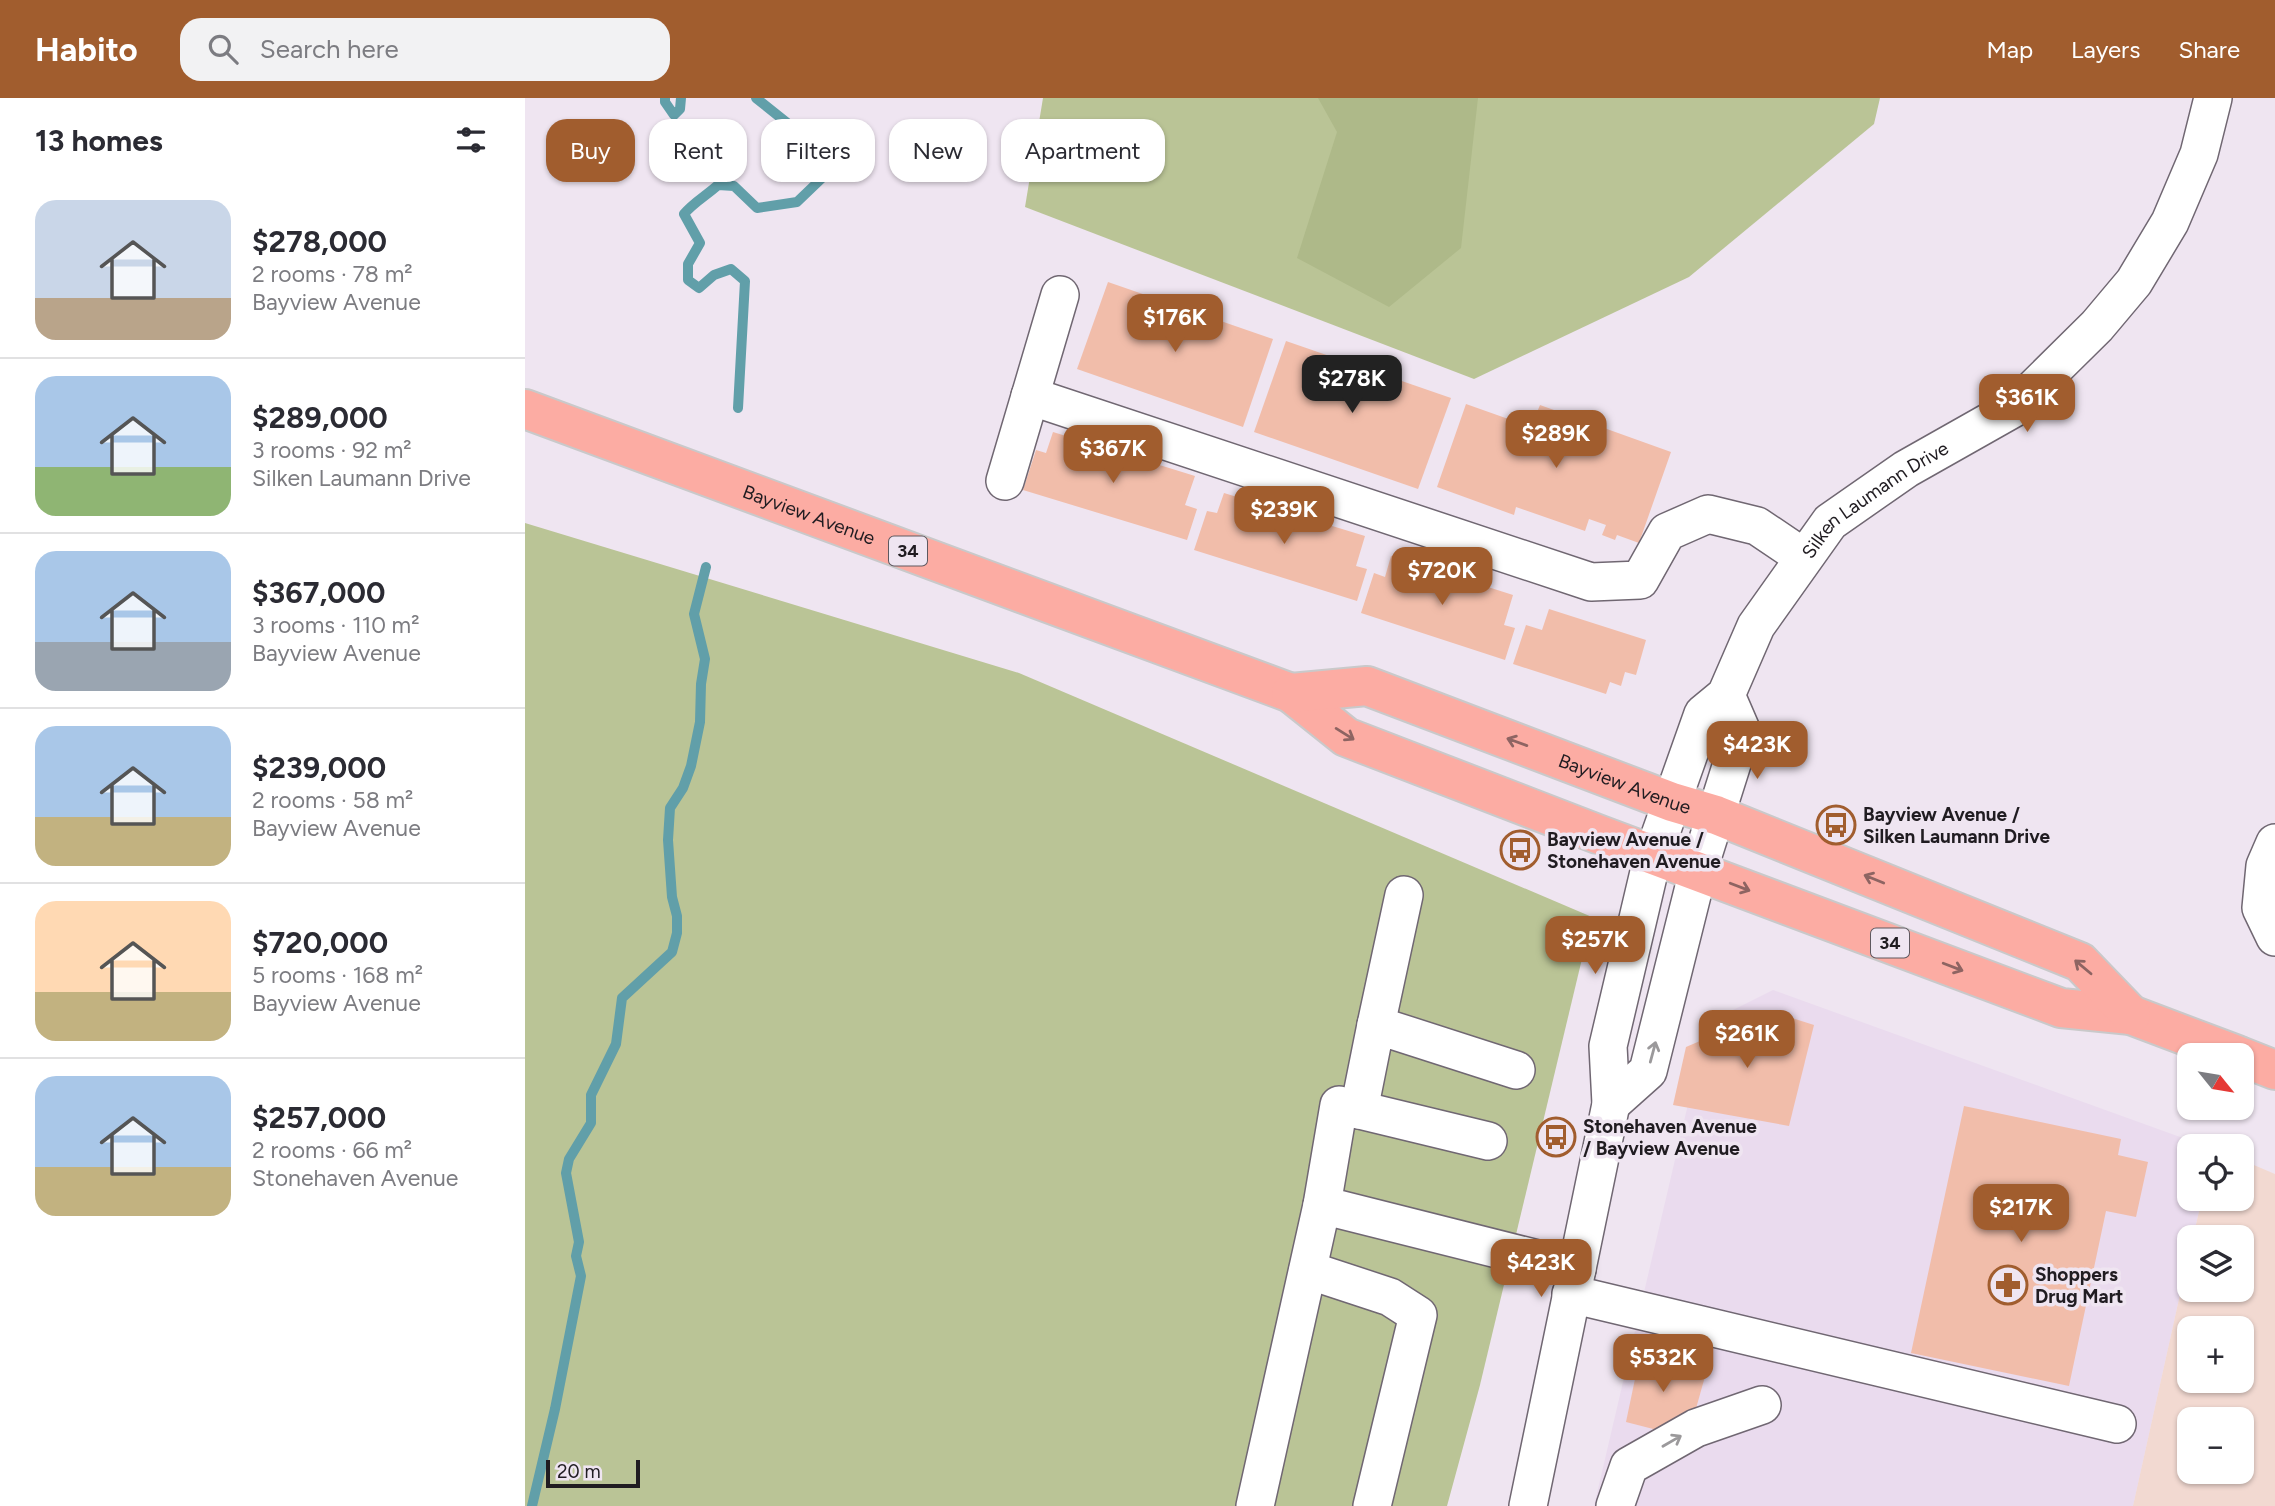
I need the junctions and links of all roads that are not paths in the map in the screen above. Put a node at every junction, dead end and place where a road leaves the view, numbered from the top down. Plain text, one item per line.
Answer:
1 (2213, 98) edge
2 (1060, 295) dead end
3 (1030, 396) junction
4 (525, 410) edge
5 (1005, 481) dead end
6 (1803, 557) junction
7 (1291, 693) junction
8 (1726, 695) junction
9 (1672, 802) junction
10 (1716, 815) junction
11 (2275, 843) edge
12 (1653, 855) junction
13 (1698, 871) junction
14 (1404, 895) dead end
15 (2275, 937) edge
16 (2131, 1015) junction
17 (1376, 1025) junction
18 (2205, 1043) edge
19 (2254, 1062) edge
20 (1515, 1070) dead end
21 (2275, 1070) edge
22 (1611, 1104) junction
23 (1359, 1110) junction
24 (1488, 1141) dead end
25 (1322, 1205) junction
26 (1308, 1270) junction
27 (1574, 1281) junction
28 (1762, 1405) dead end
29 (2117, 1424) dead end
30 (1629, 1466) junction
31 (1255, 1506) edge
32 (1372, 1506) edge
33 (1528, 1506) edge
34 (1615, 1506) edge
35 (1632, 1506) edge

1 - 6 street, Silken Laumann Drive
2 - 3 street
3 - 5 street
3 - 6 street
4 - 7 main road, Bayview Avenue / 34
6 - 8 street, Silken Laumann Drive
9 -> 7 main road, Bayview Avenue / 34
7 -> 12 main road, Bayview Avenue / 34
8 - 9 street, Silken Laumann Drive
8 - 10 street
9 - 10 main road, Bayview Avenue / 34
9 - 12 street, Silken Laumann Drive
10 - 13 street
16 -> 10 main road, Bayview Avenue / 34
11 - 15 street
12 - 13 main road, Bayview Avenue / 34
12 - 22 street, Silken Laumann Drive
13 -> 16 main road, Bayview Avenue / 34
22 -> 13 street
14 - 17 street
16 - 18 main road, Bayview Avenue / 34
17 - 20 street
17 - 23 street
19 - 21 main road, Bayview Avenue / 34
22 - 27 street, Silken Laumann Drive
23 - 24 street
23 - 25 street
25 - 26 street
25 - 27 street
26 - 31 street
26 - 32 street
27 - 29 street
27 - 33 street, Silken Laumann Drive
30 -> 28 street
30 - 34 street
30 - 35 street

